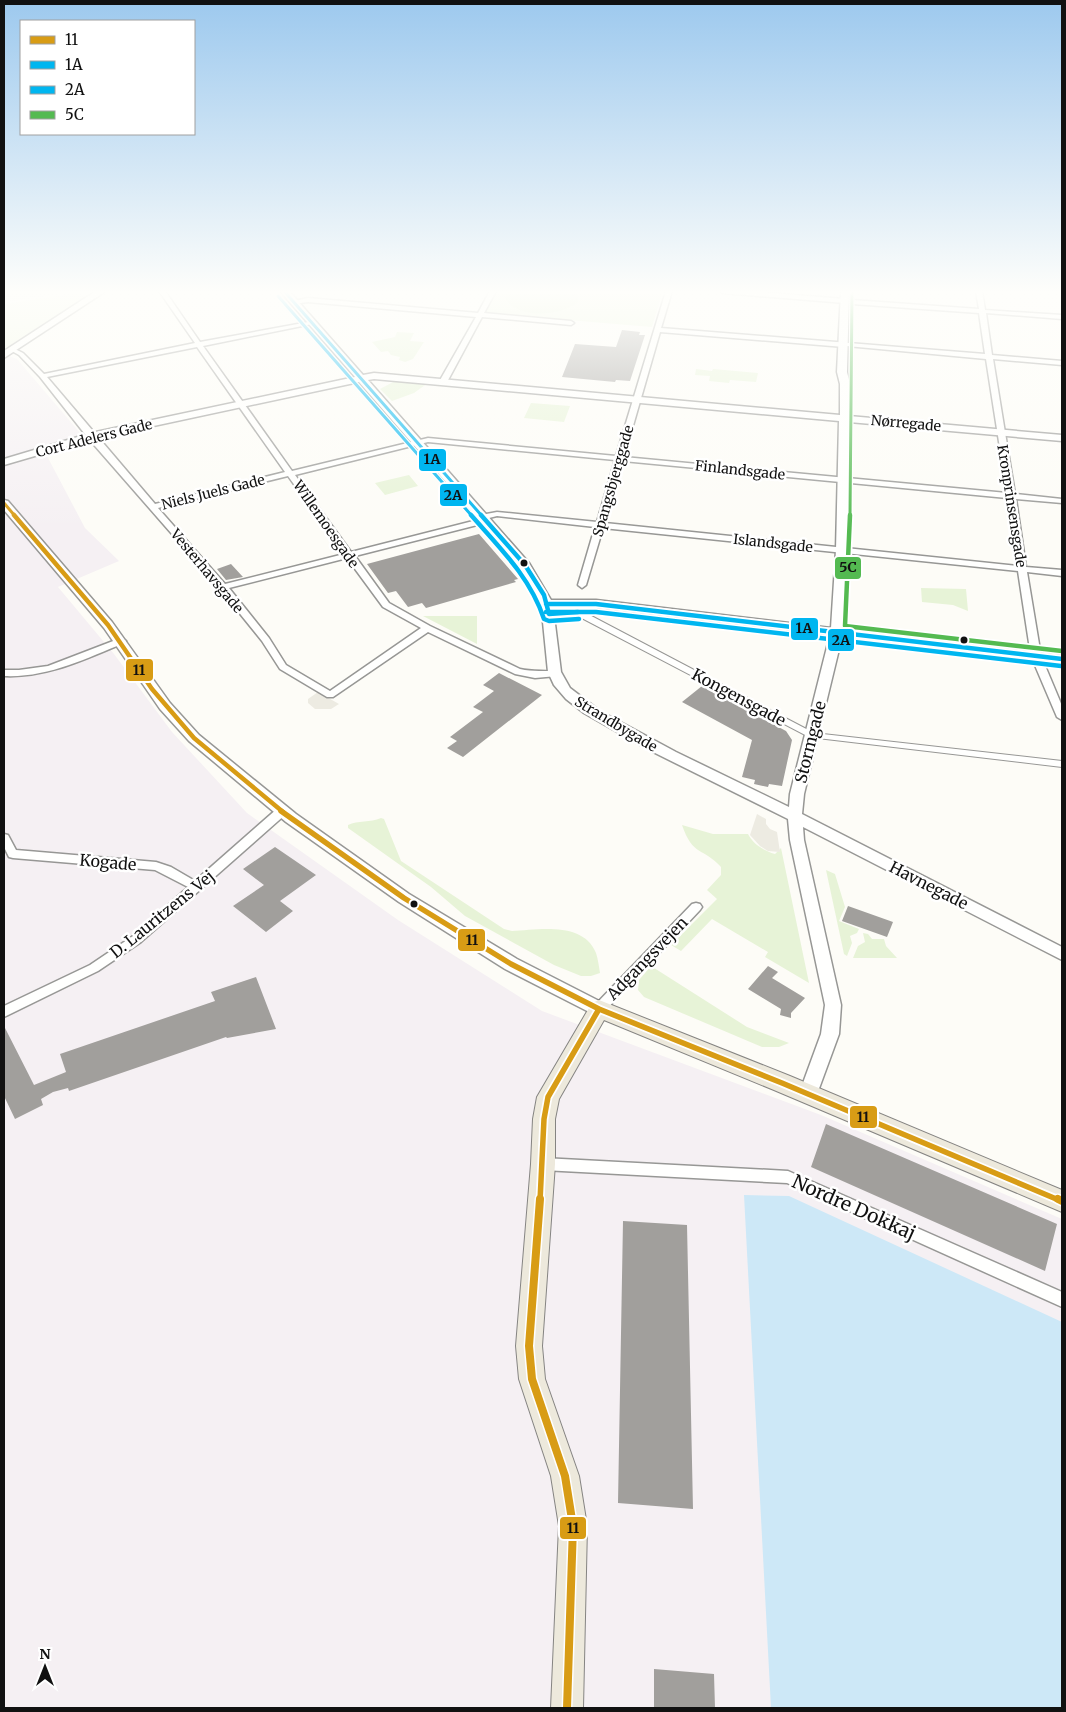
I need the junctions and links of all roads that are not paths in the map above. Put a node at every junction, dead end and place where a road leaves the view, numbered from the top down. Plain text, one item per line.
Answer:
1 (37, 371) edge
2 (68, 371) edge
3 (217, 371) edge
4 (356, 371) edge
5 (449, 371) edge
6 (646, 371) edge
7 (849, 371) edge
8 (992, 371) edge
9 (42, 376) junction
10 (362, 378) junction
11 (443, 382) junction
12 (637, 400) junction
13 (240, 405) junction
14 (844, 418) junction
15 (1001, 432) junction
16 (91, 436) junction
17 (1062, 438) edge
18 (417, 441) junction
19 (620, 458) junction
20 (4, 462) edge
21 (290, 473) junction
22 (843, 480) junction
23 (1011, 496) junction
24 (1062, 501) edge
25 (4, 503) edge
26 (154, 507) junction
27 (485, 518) junction
28 (600, 525) junction
29 (842, 550) junction
30 (348, 554) junction
31 (1022, 569) junction
32 (1062, 574) edge
33 (582, 585) dead end
34 (222, 587) junction
35 (548, 609) junction
36 (641, 610) junction
37 (577, 612) junction
38 (427, 628) junction
39 (837, 633) junction
40 (121, 641) junction
41 (1036, 656) junction
42 (1062, 659) edge
43 (4, 673) edge
44 (554, 674) junction
45 (1062, 717) edge
46 (812, 735) junction
47 (1062, 764) edge
48 (282, 811) junction
49 (795, 816) junction
50 (4, 838) edge
51 (9, 856) edge
52 (197, 887) junction
53 (696, 907) dead end
54 (1062, 954) edge
55 (599, 1009) junction
56 (4, 1012) edge
57 (808, 1094) junction
58 (543, 1164) junction
59 (1062, 1202) edge
60 (1062, 1300) edge
61 (567, 1708) edge

1 - 9 street, Vesterhavsgade
2 - 9 street
3 - 13 street, Willemoesgade
4 - 10 street, Strandbygade
5 - 11 street
6 - 12 street, Spangsbjerggade
7 - 14 street, Stormgade
8 - 15 street, Kronprinsensgade
9 - 16 street, Vesterhavsgade
10 - 11 street, Nørregade
10 - 13 street, Cort Adelers Gade
10 - 18 street, Strandbygade
11 - 12 street, Nørregade
12 - 14 street, Nørregade
12 - 19 street, Spangsbjerggade
13 - 16 street, Cort Adelers Gade
13 - 21 street, Willemoesgade
14 - 15 street, Nørregade
14 - 22 street, Stormgade
15 - 17 street, Nørregade
15 - 23 street, Kronprinsensgade
16 - 20 street, Cort Adelers Gade
16 - 26 street, Vesterhavsgade
18 - 19 street, Finlandsgade
18 - 21 street, Niels Juels Gade
18 - 27 street, Strandbygade
19 - 22 street, Finlandsgade
19 - 28 street, Spangsbjerggade
21 - 26 street, Niels Juels Gade
21 - 30 street, Willemoesgade
22 - 23 street, Finlandsgade
22 - 29 street, Stormgade
23 - 24 street, Finlandsgade
23 - 31 street, Kronprinsensgade
25 - 40 street, Adgangsvejen
26 - 34 street, Vesterhavsgade
27 - 28 street, Islandsgade
27 - 30 street, Islandsgade
27 - 35 street, Strandbygade
28 - 29 street, Islandsgade
28 - 33 street, Spangsbjerggade
29 - 31 street, Islandsgade
29 - 39 street, Stormgade
30 - 34 street, Islandsgade
30 - 38 street, Willemoesgade
31 - 32 street, Islandsgade
31 - 41 street, Kronprinsensgade
34 - 38 street, Vesterhavsgade
35 - 36 street
35 - 37 street
35 - 44 street, Strandbygade
36 - 37 street
36 - 39 street
37 - 46 street, Kongensgade
38 - 44 street, Willemoesgade
39 - 41 street
39 - 46 street, Stormgade
40 - 43 street
40 - 48 street, Adgangsvejen
41 - 42 street
41 - 45 street, Kronprinsensgade
44 - 49 street, Strandbygade
46 - 47 street, Kongensgade
46 - 49 street, Stormgade
48 - 52 street, D. Lauritzens Vej
48 - 55 street, Adgangsvejen
49 - 54 street, Havnegade
49 - 57 street, Stormgade
50 - 51 street
51 - 52 street, Kogade
52 - 56 street, D. Lauritzens Vej
53 - 55 street, Adgangsvejen
55 - 57 main road, Adgangsvejen
55 - 58 main road
57 - 59 main road
58 - 60 street, Nordre Dokkaj
58 - 61 main road

